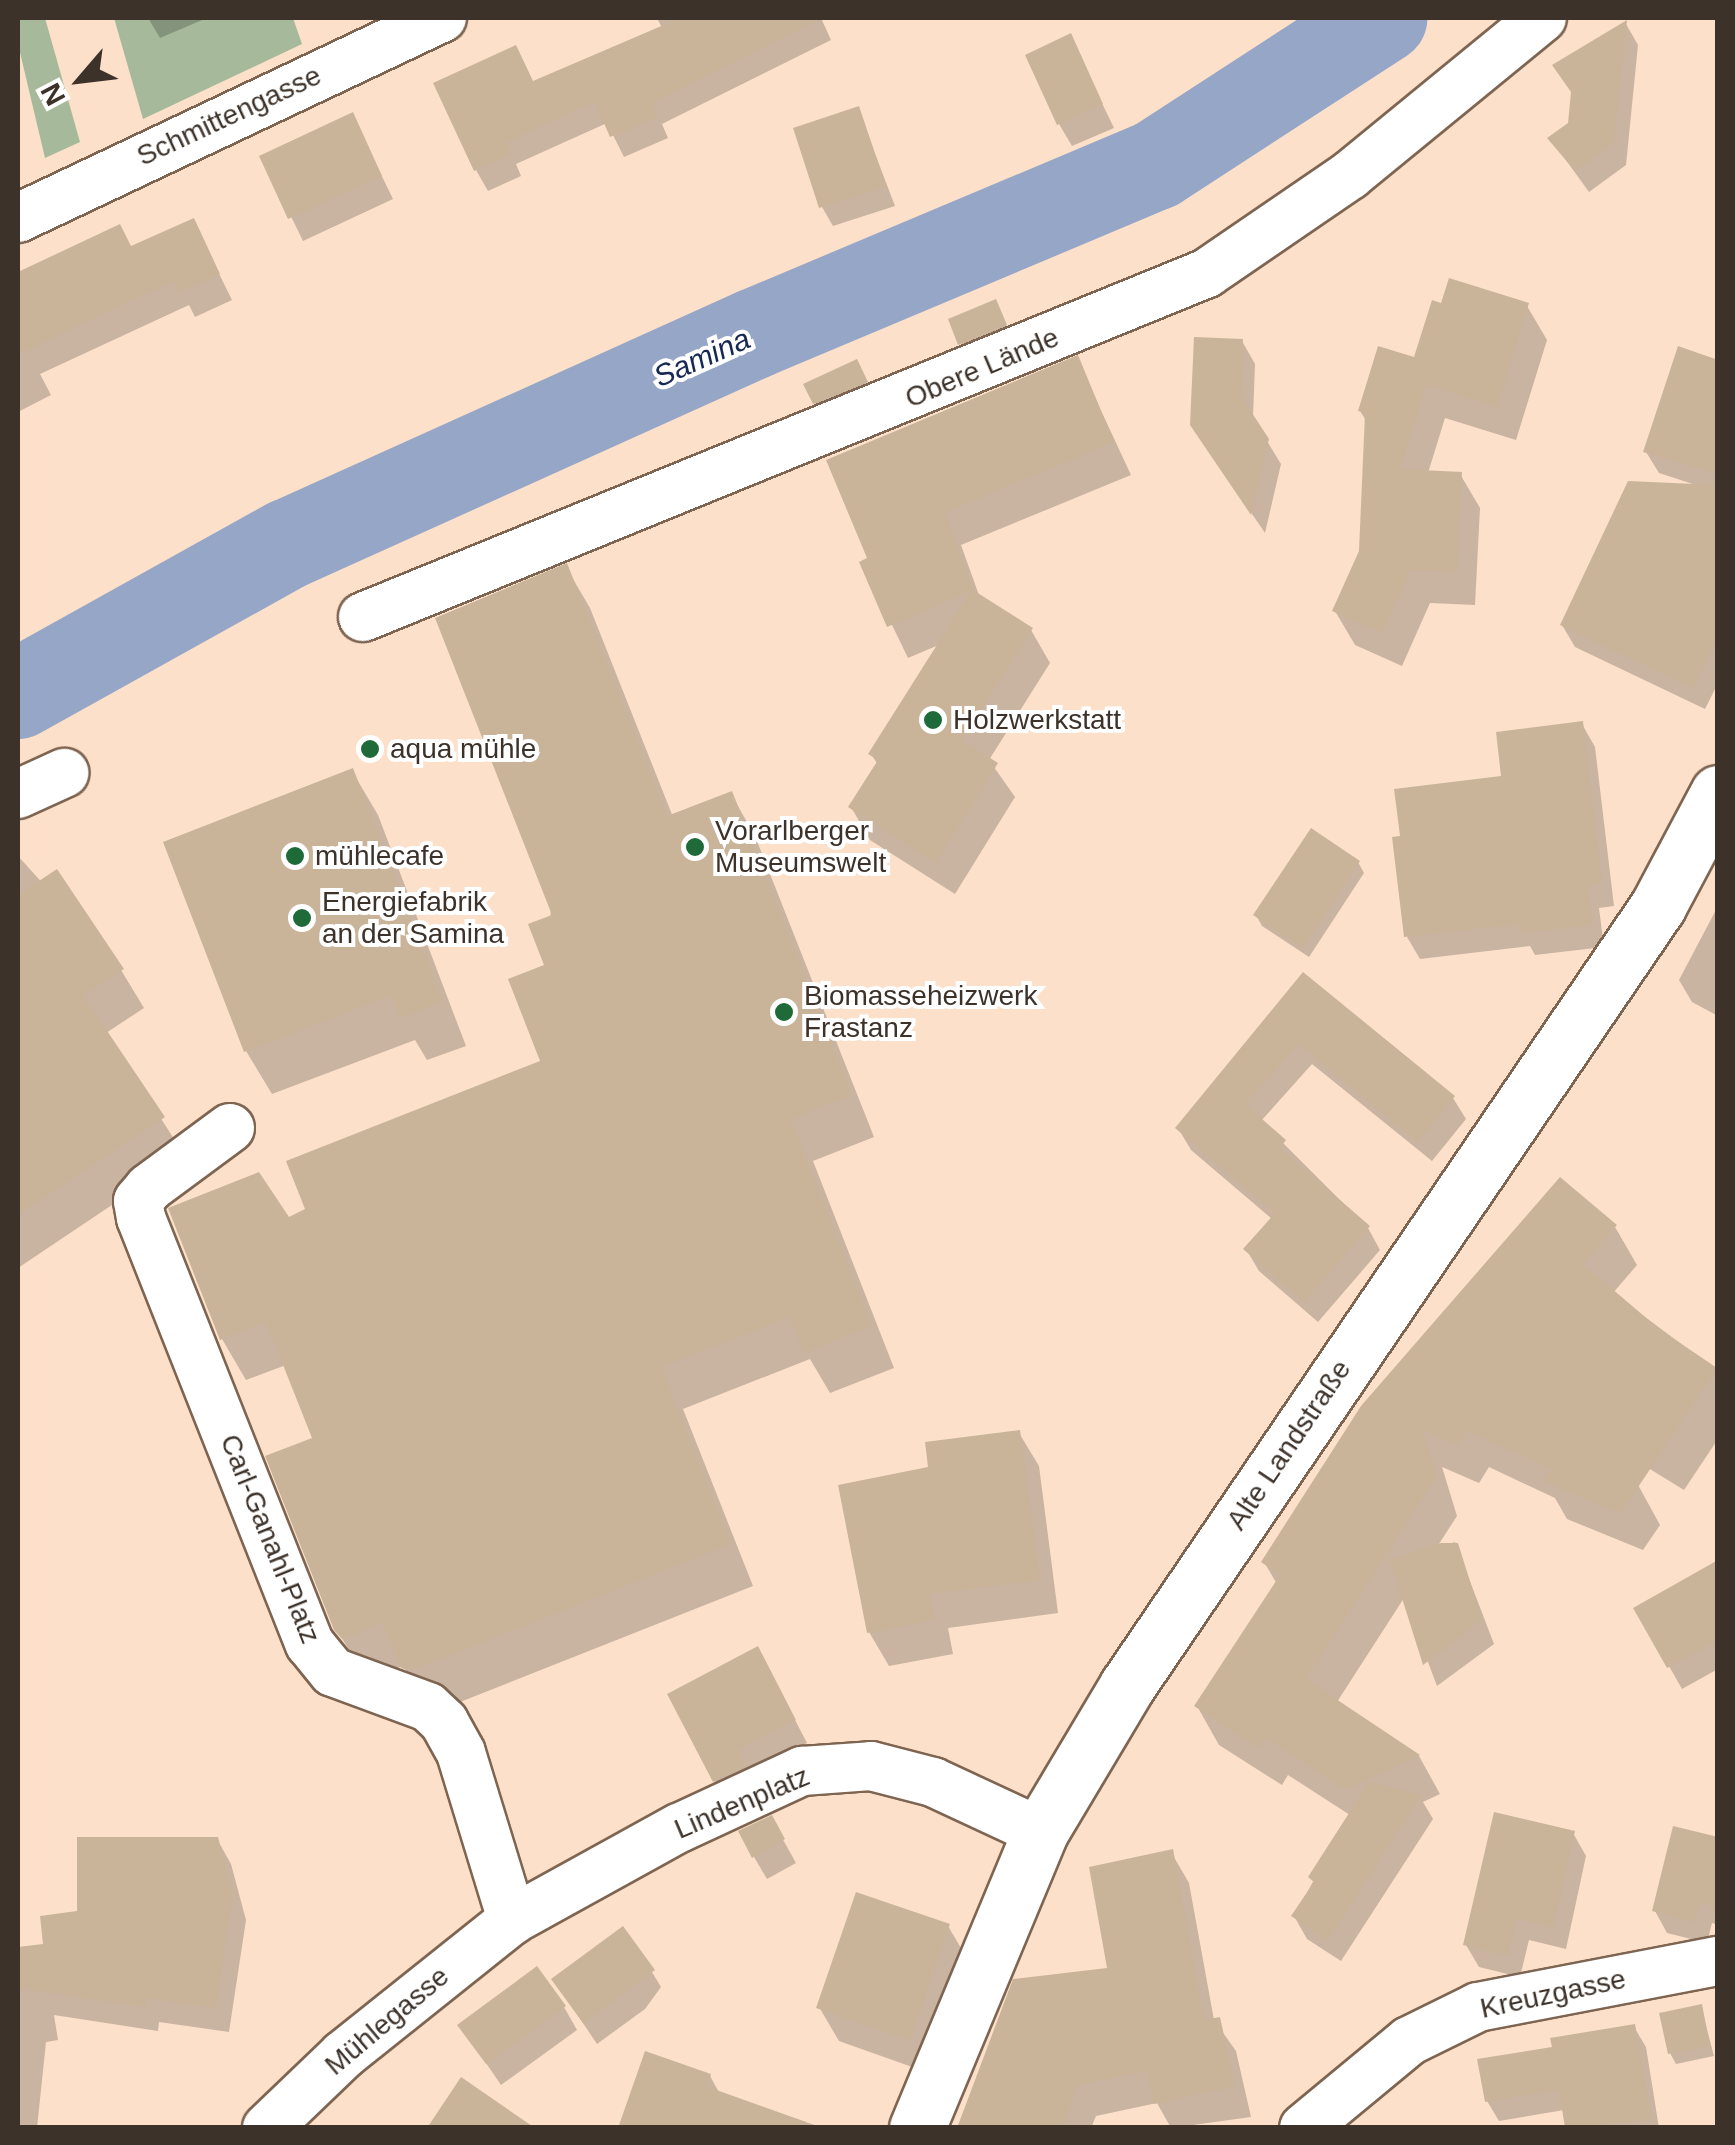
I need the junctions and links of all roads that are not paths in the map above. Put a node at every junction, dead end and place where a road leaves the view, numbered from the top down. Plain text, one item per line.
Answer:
1 (442, 18) edge
2 (1542, 18) edge
3 (18, 218) edge
4 (364, 616) dead end
5 (64, 773) dead end
6 (1718, 793) edge
7 (18, 794) edge
8 (230, 1128) dead end
9 (1040, 1832) junction
10 (512, 1920) junction
11 (1718, 1961) edge
12 (267, 2128) edge
13 (916, 2128) edge
14 (1304, 2128) edge

1 - 3 street, Schmittengasse
2 - 4 street, Obere Lände
5 - 7 street
6 - 9 main road, Alte Landstraße
8 - 10 street, Carl-Ganahl-Platz
9 - 10 street, Lindenplatz
9 - 13 main road, Alte Landstraße
10 - 12 street, Mühlegasse
11 - 14 street, Kreuzgasse

